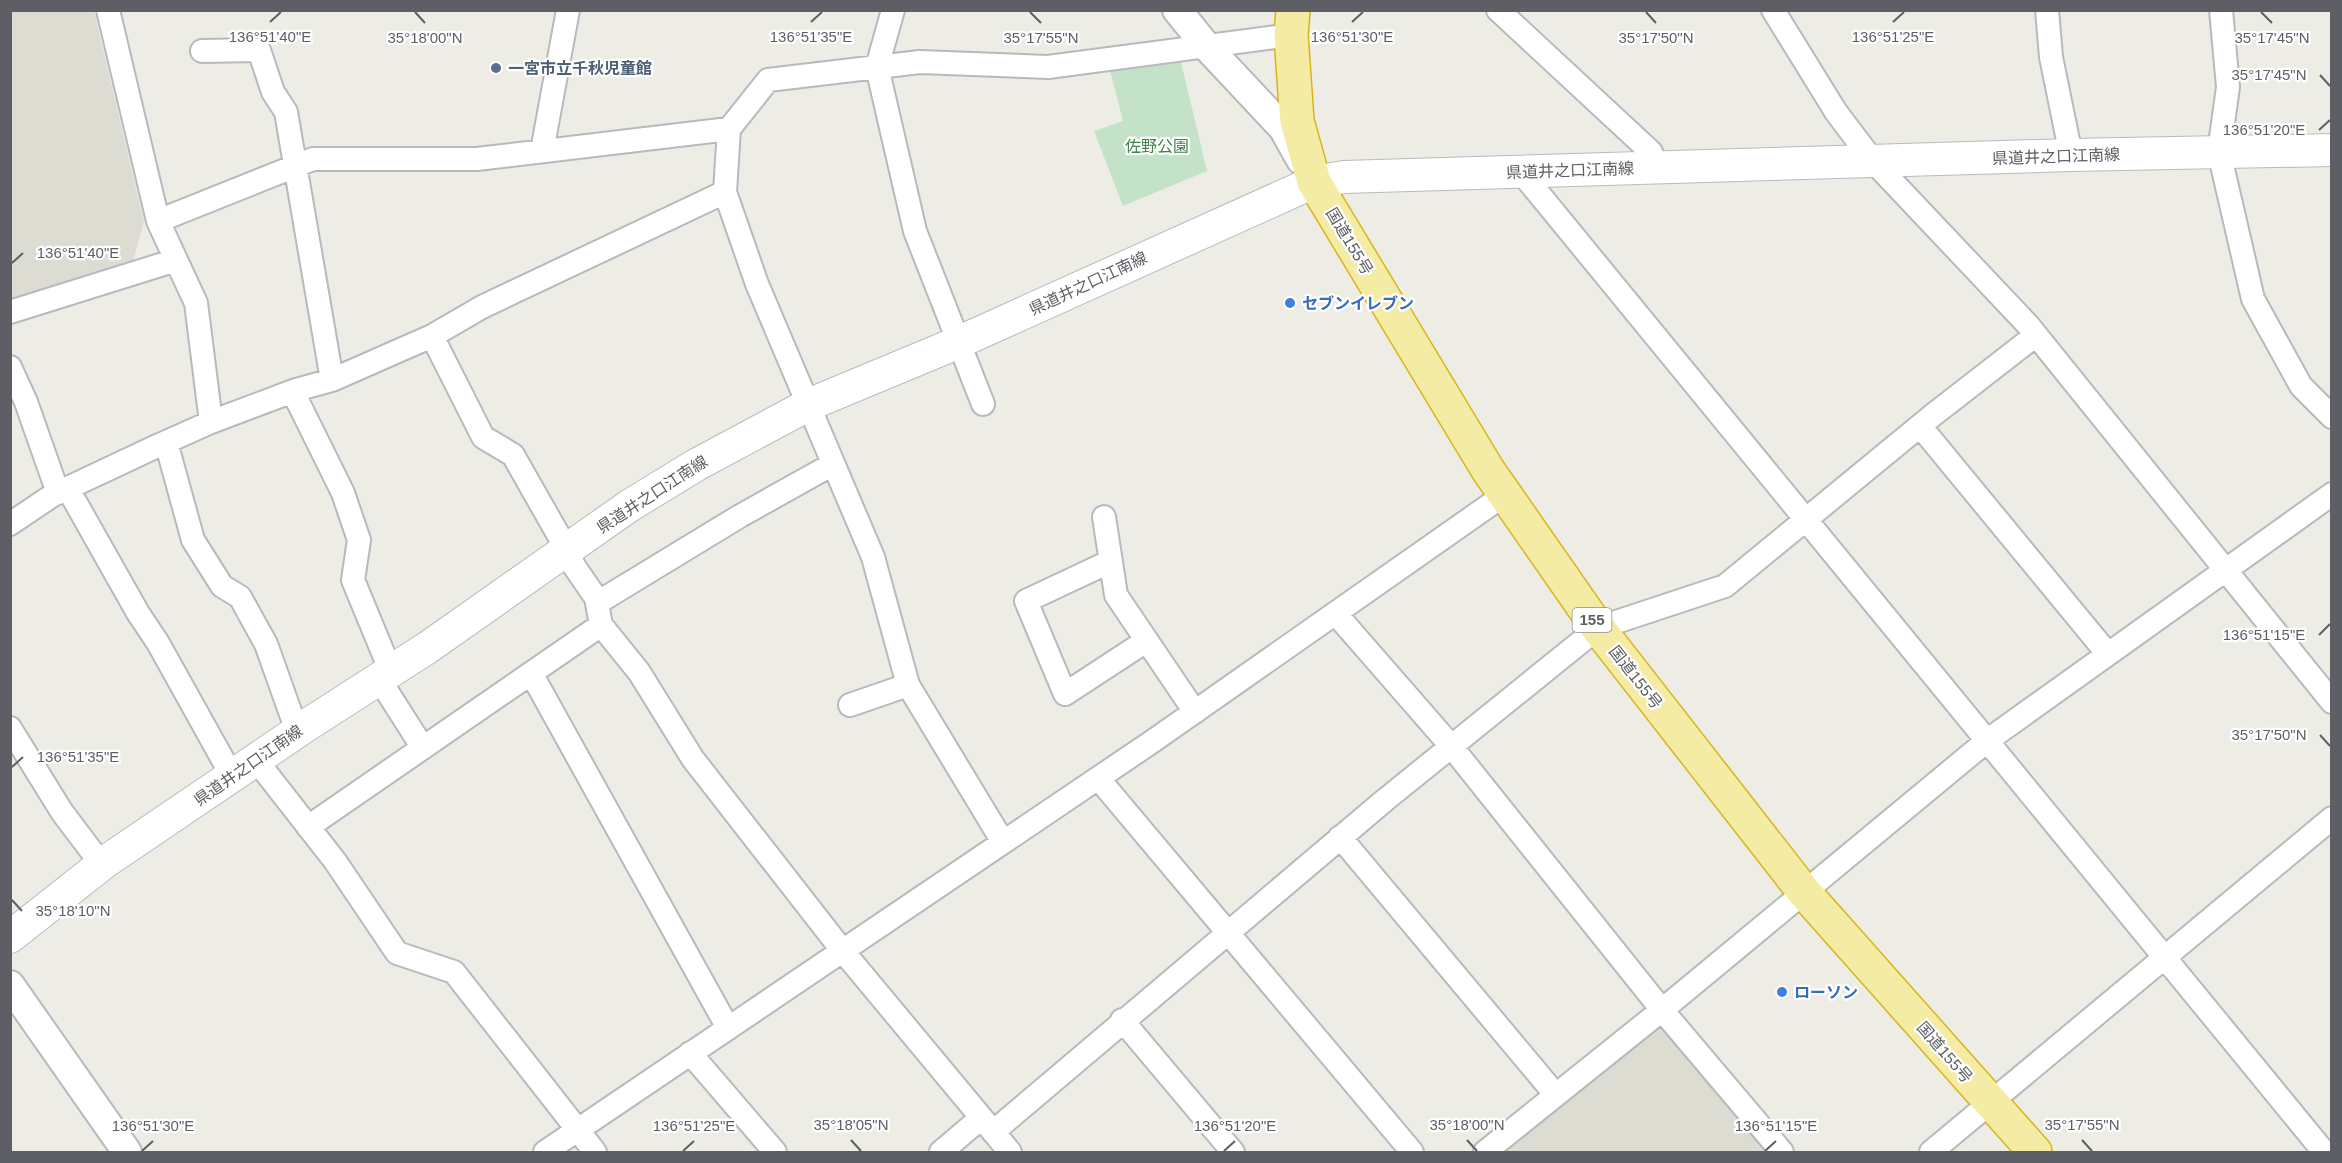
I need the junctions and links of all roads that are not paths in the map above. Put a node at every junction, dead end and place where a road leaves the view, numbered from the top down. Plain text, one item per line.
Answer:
1 (108, 10) edge
2 (568, 10) edge
3 (893, 10) edge
4 (1177, 10) edge
5 (1498, 10) edge
6 (1773, 10) edge
7 (2047, 10) edge
8 (2221, 10) edge
9 (1292, 23) edge
10 (1207, 47) junction
11 (202, 51) dead end
12 (877, 67) junction
13 (729, 129) junction
14 (2331, 150) edge
15 (542, 151) junction
16 (2219, 152) junction
17 (2071, 155) junction
18 (1873, 161) junction
19 (294, 166) junction
20 (1657, 168) junction
21 (1521, 172) junction
22 (1314, 182) junction
23 (725, 192) junction
24 (158, 221) junction
25 (176, 260) junction
26 (10, 312) edge
27 (2036, 335) junction
28 (432, 336) junction
29 (957, 343) junction
30 (10, 367) edge
31 (332, 380) junction
32 (293, 392) junction
33 (983, 404) dead end
34 (808, 405) junction
35 (2331, 417) edge
36 (211, 422) junction
37 (1920, 426) junction
38 (166, 442) junction
39 (833, 464) junction
40 (63, 491) junction
41 (2331, 494) edge
42 (1504, 495) junction
43 (1104, 517) dead end
44 (1806, 520) junction
45 (10, 524) edge
46 (567, 550) junction
47 (1111, 561) junction
48 (2225, 570) junction
49 (599, 614) junction
50 (1336, 614) junction
51 (1598, 628) junction
52 (1146, 641) junction
53 (2108, 653) junction
54 (531, 673) junction
55 (385, 675) junction
56 (908, 685) junction
57 (2331, 702) edge
58 (850, 705) dead end
59 (1194, 712) junction
60 (10, 728) edge
61 (297, 731) junction
62 (1988, 740) junction
63 (1450, 746) junction
64 (423, 748) junction
65 (244, 768) junction
66 (1098, 778) junction
67 (2331, 818) edge
68 (308, 827) junction
69 (1340, 837) junction
70 (1003, 842) junction
71 (102, 865) junction
72 (1804, 892) junction
73 (1227, 932) junction
74 (10, 937) edge
75 (842, 950) junction
76 (2164, 957) junction
77 (10, 986) edge
78 (1662, 1010) junction
79 (1122, 1020) junction
80 (728, 1028) junction
81 (690, 1053) junction
82 (1555, 1094) junction
83 (1991, 1103) junction
84 (987, 1125) junction
85 (579, 1129) junction
86 (127, 1152) edge
87 (544, 1152) edge
88 (595, 1152) edge
89 (775, 1152) edge
90 (941, 1152) edge
91 (1010, 1152) edge
92 (1233, 1152) edge
93 (1412, 1152) edge
94 (1485, 1152) edge
95 (1782, 1152) edge
96 (1931, 1152) edge
97 (2035, 1152) edge
98 (2324, 1152) edge

1 - 24 street
2 - 15 street
3 - 12 street
4 - 10 street
5 - 20 street
6 - 18 street
7 - 17 street
8 - 16 street
9 - 10 street
9 - 22 highway, 国道155号 / 155
10 - 12 street
10 - 22 street
11 - 19 street
12 - 13 street
12 - 29 street
13 - 15 street
13 - 23 street
14 - 16 main road, 県道井之口江南線
15 - 19 street
16 - 17 main road, 県道井之口江南線
16 - 35 street
17 - 18 main road, 県道井之口江南線
18 - 20 main road, 県道井之口江南線
18 - 27 street
19 - 24 street
19 - 31 street
20 - 21 main road, 県道井之口江南線
21 - 22 main road, 県道井之口江南線
21 - 44 street
22 - 29 main road, 県道井之口江南線
22 - 42 highway, 国道155号 / 155
23 - 28 street
23 - 34 street
24 - 25 street
25 - 26 street
25 - 36 street
27 - 37 street
27 - 48 street
28 - 31 street
28 - 46 street
29 - 33 street
29 - 34 main road, 県道井之口江南線
30 - 40 street
31 - 32 street
32 - 36 street
32 - 55 street
34 - 39 street
34 - 46 main road, 県道井之口江南線
36 - 38 street
37 - 44 street
37 - 53 street
38 - 40 street
38 - 61 street
39 - 49 street
39 - 56 street
40 - 45 street
40 - 65 street
41 - 48 street
42 - 50 street
42 - 51 highway, 国道155号 / 155
43 - 47 street
44 - 51 street
44 - 62 street
46 - 49 street
46 - 55 main road, 県道井之口江南線
47 - 52 street
47 - 52 street
48 - 53 street
48 - 57 street
49 - 54 street
49 - 75 street
50 - 59 street
50 - 63 street
51 - 63 street
51 - 72 highway, 国道155号 / 155
52 - 59 street
53 - 62 street
54 - 64 street
54 - 80 street
55 - 61 main road, 県道井之口江南線
55 - 64 street
56 - 58 street
56 - 70 street
59 - 66 street
60 - 71 street
61 - 65 main road, 県道井之口江南線
62 - 72 street
62 - 76 street
63 - 69 street
63 - 78 street
64 - 68 street
65 - 68 street
65 - 71 main road, 県道井之口江南線
66 - 70 street
66 - 73 street
67 - 76 street
68 - 85 street
69 - 73 street
69 - 82 street
70 - 75 street
71 - 74 main road, 県道井之口江南線
72 - 78 street
72 - 83 highway, 国道155号 / 155
73 - 79 street
73 - 93 street
75 - 80 street
75 - 84 street
76 - 83 street
76 - 98 street
77 - 86 street
78 - 82 street
78 - 95 street
79 - 84 street
79 - 92 street
80 - 81 street
81 - 85 street
81 - 89 street
82 - 94 street
83 - 96 street
83 - 97 highway, 国道155号 / 155
84 - 90 street
84 - 91 street
85 - 87 street
85 - 88 street

